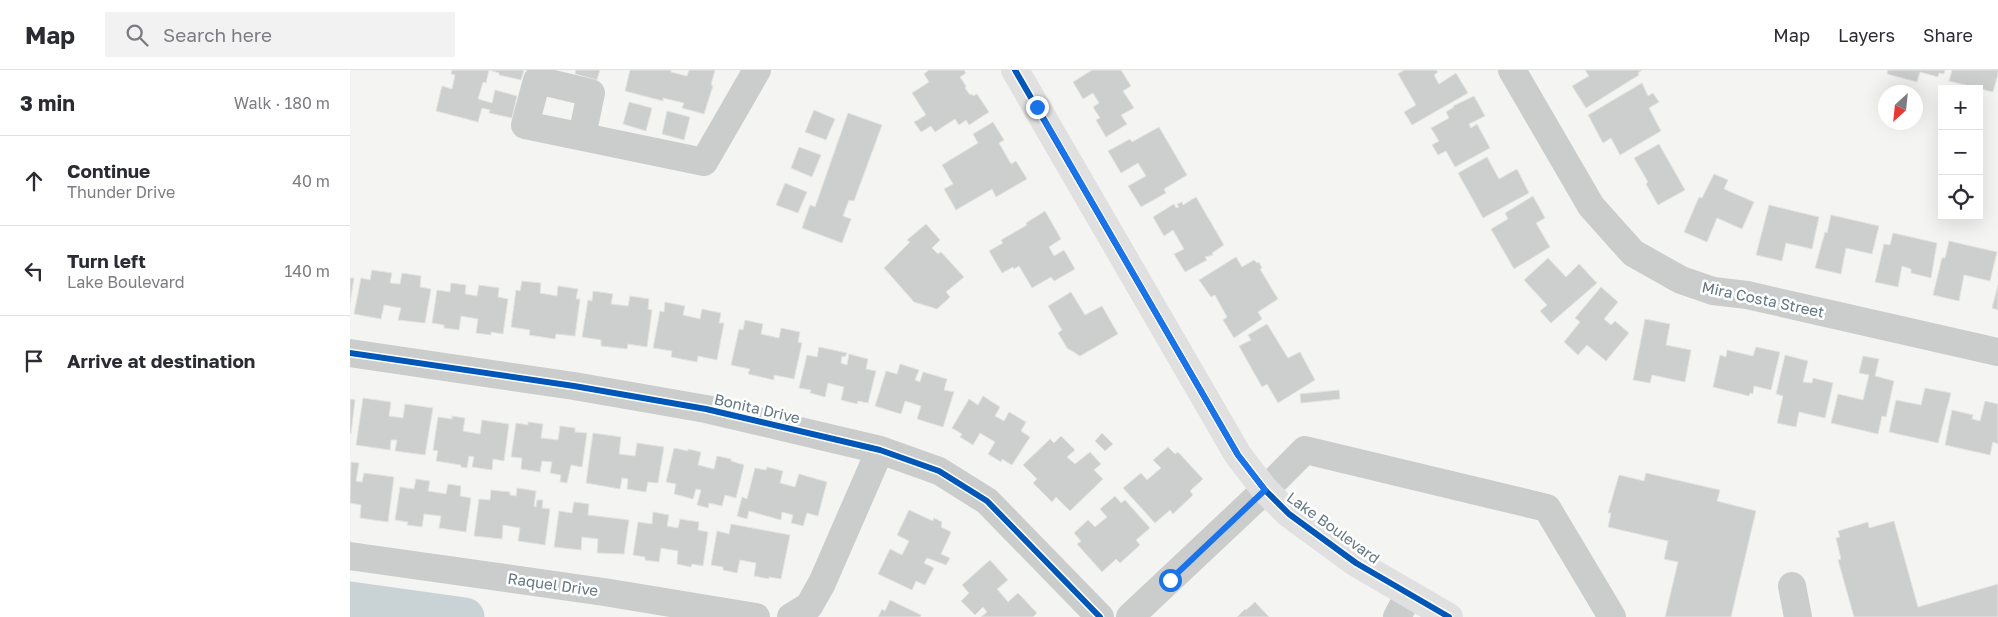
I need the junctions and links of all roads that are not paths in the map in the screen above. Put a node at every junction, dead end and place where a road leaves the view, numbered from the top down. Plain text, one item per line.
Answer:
1 (757, 70) edge
2 (1015, 70) edge
3 (1512, 70) edge
4 (582, 136) dead end
5 (1998, 352) edge
6 (350, 353) edge
7 (880, 450) junction
8 (1265, 490) junction
9 (350, 556) edge
10 (1792, 586) dead end
11 (1403, 605) edge
12 (756, 617) edge
13 (791, 617) edge
14 (1100, 617) edge
15 (1130, 617) edge
16 (1449, 617) edge
17 (1612, 617) edge
18 (1798, 617) edge

1 - 4 street
2 - 8 main road, Lake Boulevard
3 - 5 street, Mira Costa Street
6 - 7 street, Bonita Drive
7 - 13 street
7 - 14 street, Bonita Drive
8 - 11 main road, Lake Boulevard
8 - 15 street
8 - 17 street
9 - 12 street, Raquel Drive
10 - 18 street
11 - 16 main road, Lake Boulevard

